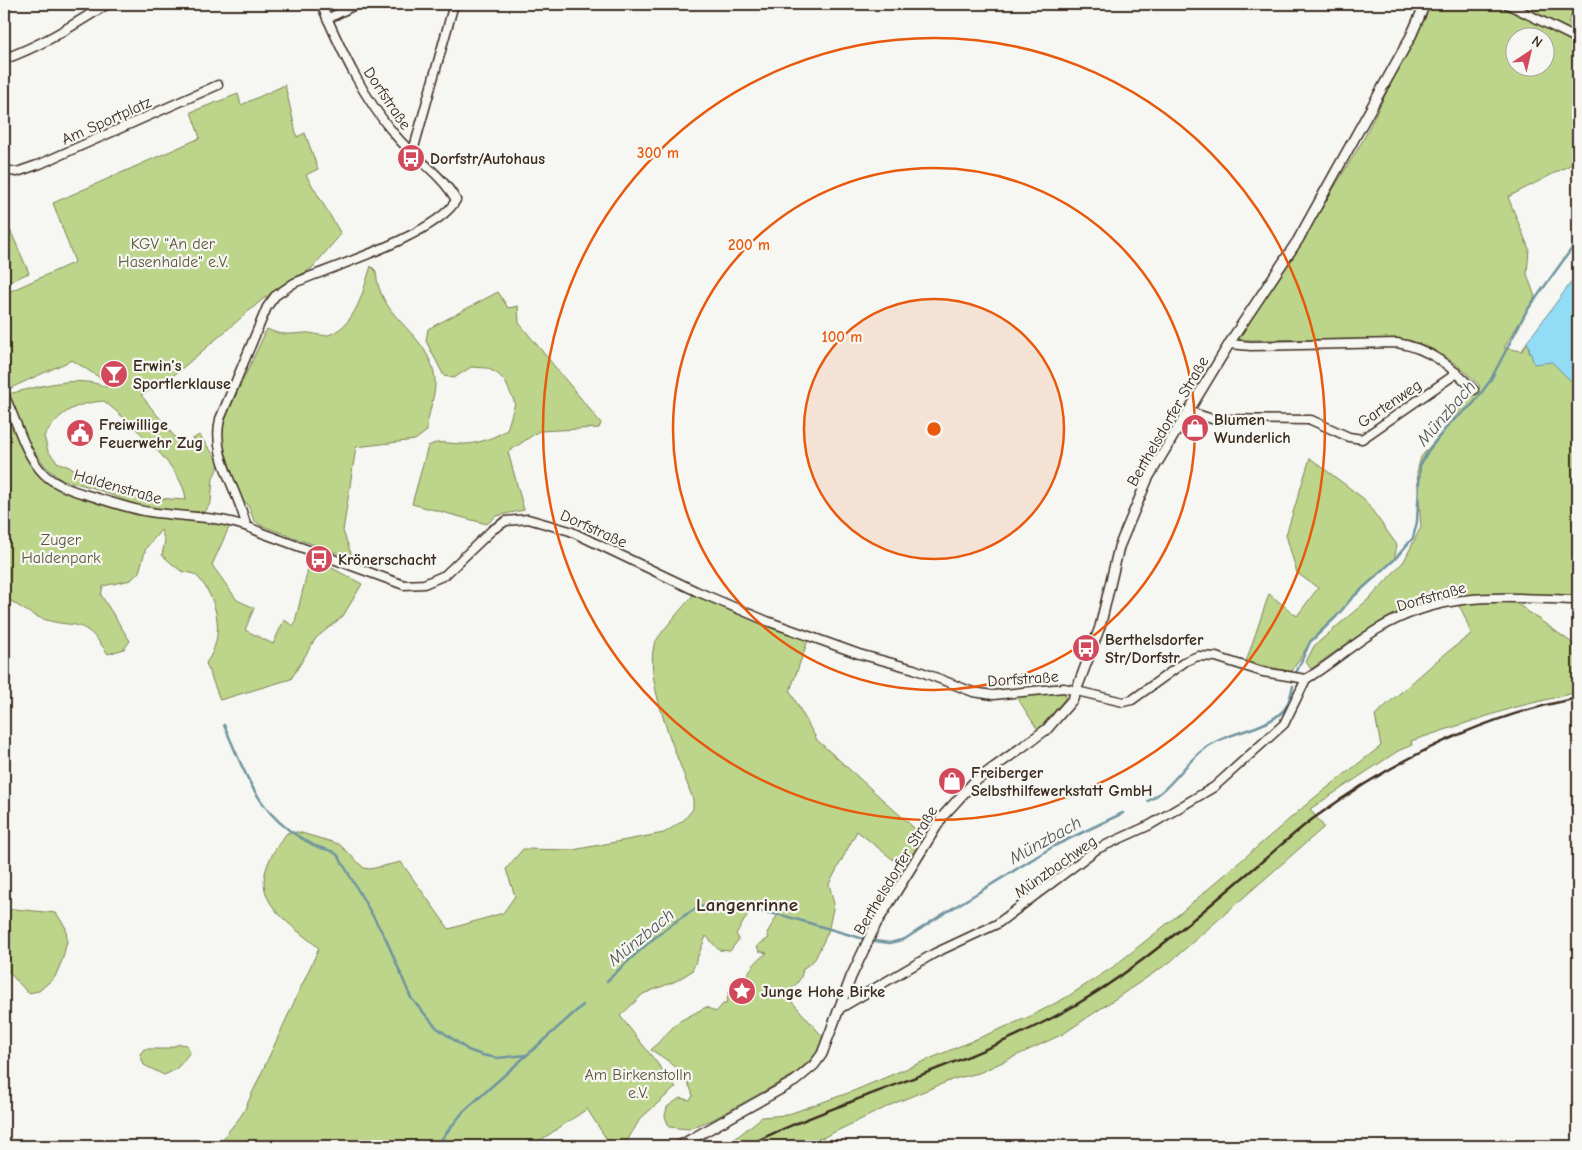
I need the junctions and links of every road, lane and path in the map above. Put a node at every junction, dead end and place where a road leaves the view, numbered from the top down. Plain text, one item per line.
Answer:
1 (107, 4) edge
2 (320, 4) edge
3 (357, 4) edge
4 (454, 4) edge
5 (1424, 4) edge
6 (1506, 4) edge
7 (327, 19) junction
8 (1578, 39) edge
9 (4, 59) edge
10 (218, 85) dead end
11 (410, 152) junction
12 (4, 170) edge
13 (1229, 344) junction
14 (1457, 374) junction
15 (1474, 390) dead end
16 (4, 395) edge
17 (1188, 411) junction
18 (246, 525) junction
19 (1578, 600) edge
20 (1302, 679) junction
21 (1077, 691) junction
22 (839, 1009) junction
23 (680, 1146) edge

1 - 9 street
2 - 7 street, Dorfstraße
3 - 7 street
4 - 11 street
5 - 13 street, Berthelsdorfer Straße
6 - 8 street
7 - 11 street, Dorfstraße
10 - 12 street, Am Sportplatz
11 - 18 street, Dorfstraße
13 - 14 street
13 - 17 street, Berthelsdorfer Straße
14 - 15 street
14 - 17 street, Gartenweg
16 - 18 street, Haldenstraße
17 - 21 street, Berthelsdorfer Straße
18 - 21 street, Dorfstraße
19 - 20 street, Dorfstraße
20 - 21 street, Dorfstraße
20 - 22 street, Münzbachweg
21 - 22 street, Berthelsdorfer Straße
22 - 23 street, Berthelsdorfer Straße

